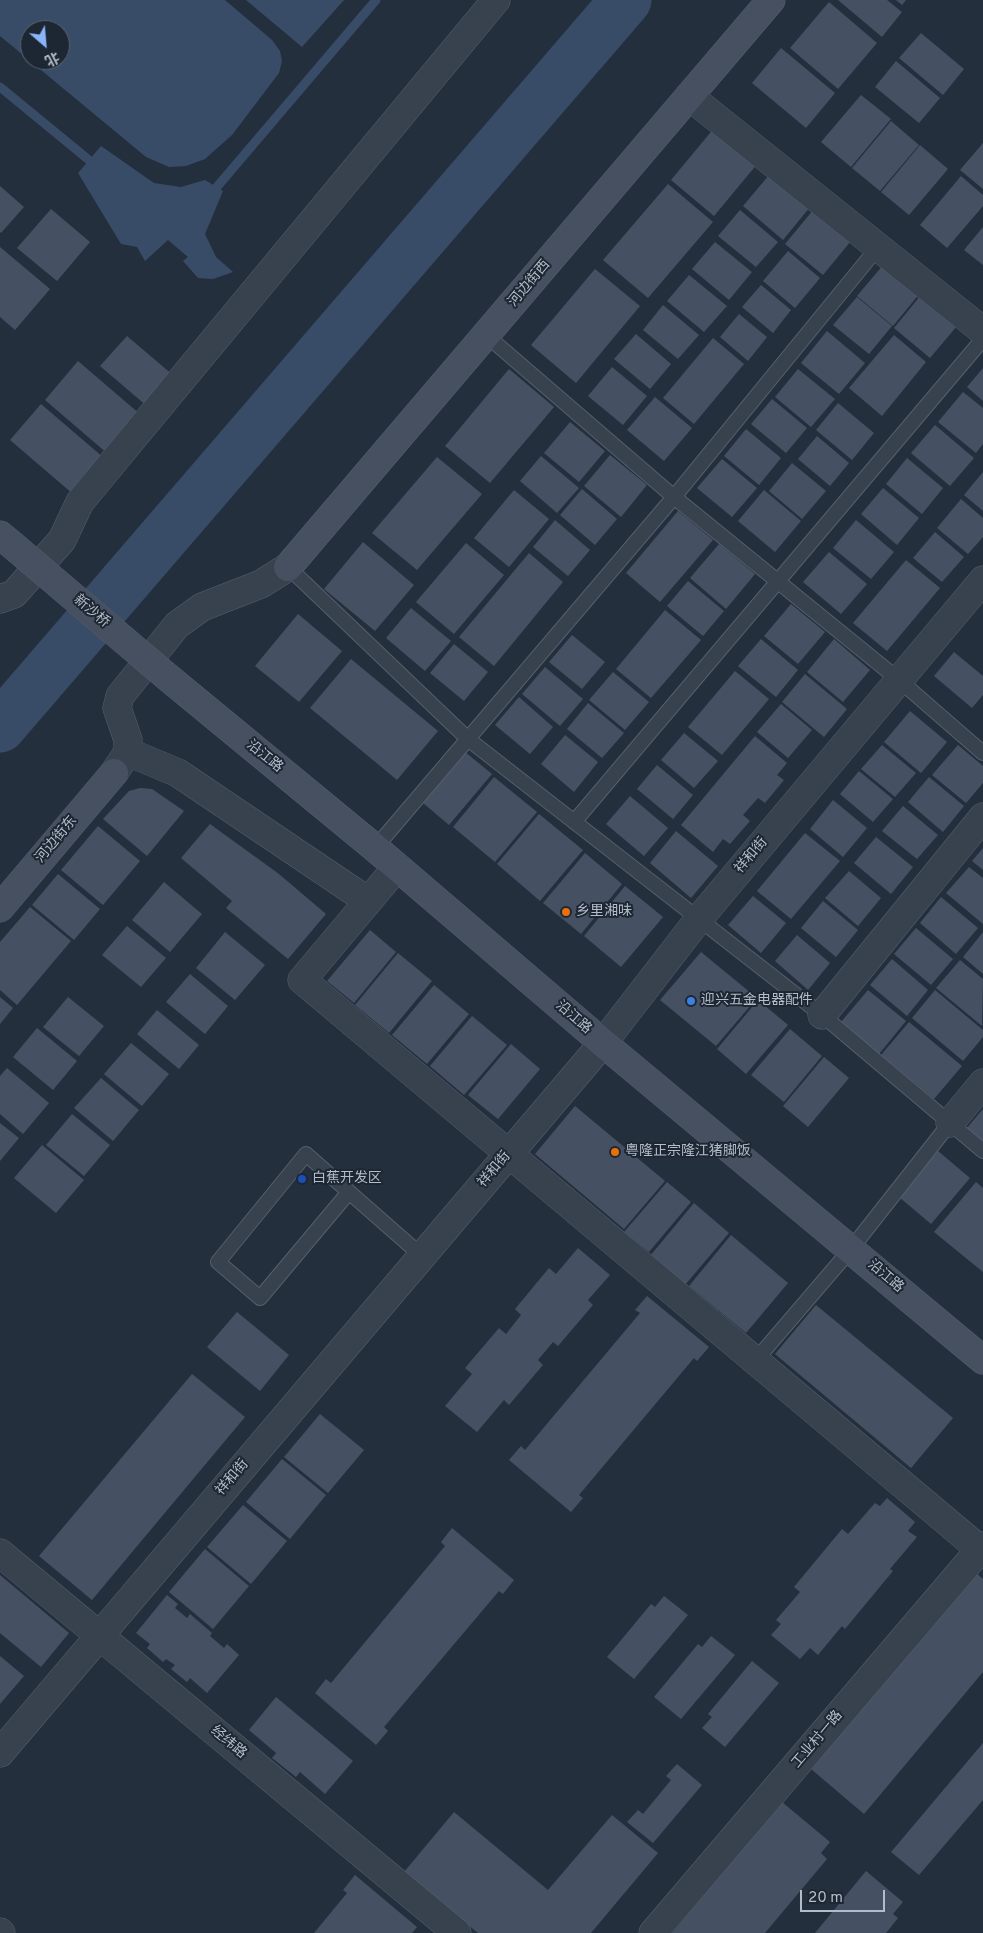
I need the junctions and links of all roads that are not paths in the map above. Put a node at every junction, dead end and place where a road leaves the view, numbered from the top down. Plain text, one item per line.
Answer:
1 (496, 0) edge
2 (771, 0) edge
3 (689, 96) junction
4 (879, 246) junction
5 (983, 331) edge
6 (486, 335) junction
7 (983, 339) edge
8 (674, 497) junction
9 (8, 542) edge
10 (288, 567) junction
11 (776, 580) junction
12 (983, 580) edge
13 (0, 599) edge
14 (165, 675) joint
15 (899, 680) junction
16 (468, 739) junction
17 (983, 753) edge
18 (121, 762) junction
19 (983, 817) edge
20 (574, 822) junction
21 (376, 848) junction
22 (397, 867) junction
23 (368, 901) junction
24 (0, 908) edge
25 (698, 920) junction
26 (822, 1015) junction
27 (603, 1043) junction
28 (983, 1083) edge
29 (950, 1123) junction
30 (983, 1151) edge
31 (509, 1154) junction
32 (349, 1192) junction
33 (851, 1249) junction
34 (422, 1256) junction
35 (983, 1360) edge
36 (756, 1361) junction
37 (982, 1549) edge
38 (0, 1553) edge
39 (99, 1636) junction
40 (0, 1753) edge
41 (457, 1933) edge
42 (653, 1933) edge

1 - 13 street
2 - 3 street, 河边街西
3 - 4 street
3 - 6 street, 河边街西
4 - 5 street
4 - 8 lane
6 - 8 lane
6 - 10 street, 河边街西
7 - 11 lane
8 - 11 lane
8 - 16 lane
9 - 14 street, 新沙桥, bridge
10 - 16 lane
10 - 18 street
11 - 15 lane
11 - 20 lane
12 - 15 street, 祥和街
14 - 21 street, 沿江路
15 - 17 lane
15 - 25 street, 祥和街
16 - 20 lane
16 - 21 lane
18 - 23 street
18 - 24 street, 河边街东
19 - 26 street
20 - 25 lane
21 - 22 street, 沿江路
22 - 23 street
22 - 27 street, 沿江路
23 - 31 street
25 - 26 lane
25 - 27 street, 祥和街
26 - 29 lane
27 - 31 street, 祥和街
27 - 33 street, 沿江路
28 - 29 street
29 - 30 lane
29 - 33 lane
31 - 34 street, 祥和街
31 - 36 street
32 - 32 lane
32 - 34 lane
33 - 35 street, 沿江路
33 - 36 lane
34 - 39 street, 祥和街
36 - 37 street
37 - 42 street, 工业村一路
38 - 39 street, 经纬路
39 - 40 street, 祥和街
39 - 41 street, 经纬路

